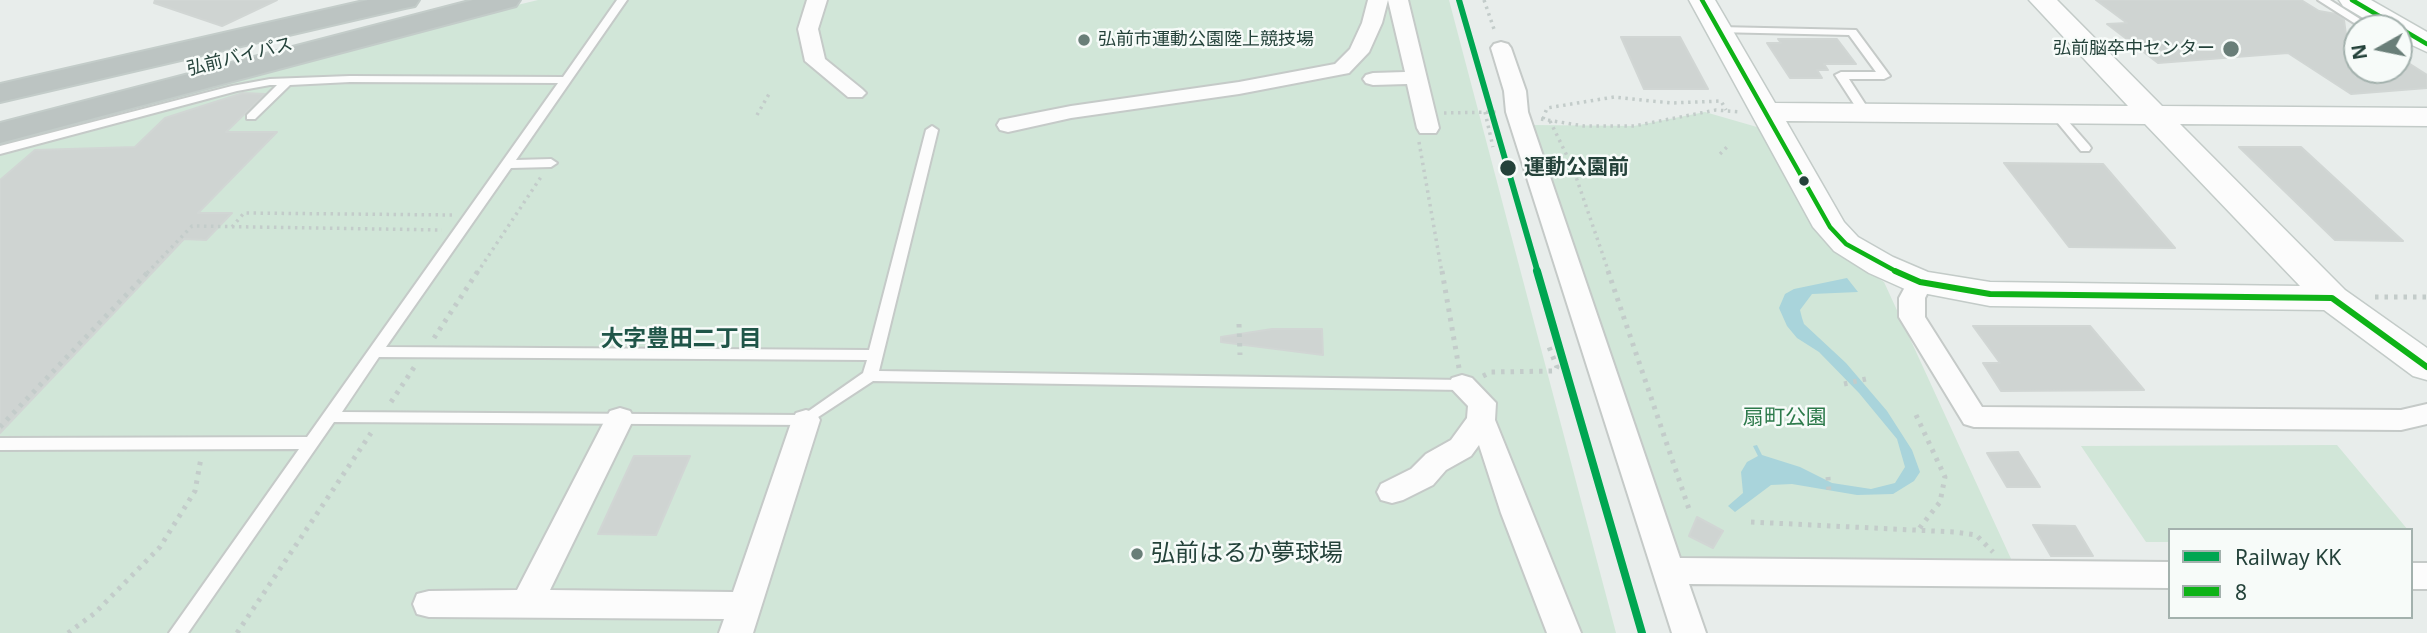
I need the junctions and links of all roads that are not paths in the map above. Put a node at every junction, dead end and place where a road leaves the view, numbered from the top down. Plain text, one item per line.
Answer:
1 (405, 0) edge
2 (437, 0) edge
3 (481, 0) edge
4 (506, 0) edge
5 (622, 0) edge
6 (817, 0) edge
7 (1378, 0) edge
8 (1398, 0) edge
9 (1702, 0) edge
10 (2042, 0) edge
11 (2323, 0) edge
12 (2352, 0) edge
13 (2346, 14) edge
14 (1719, 30) junction
15 (2414, 40) edge
16 (1501, 48) road end
17 (1417, 78) junction
18 (1373, 79) dead end
19 (566, 80) junction
20 (288, 81) junction
21 (0, 93) edge
22 (855, 93) dead end
23 (0, 106) edge
24 (1765, 112) junction
25 (1865, 113) junction
26 (2056, 114) junction
27 (2153, 115) junction
28 (251, 117) dead end
29 (2427, 117) edge
30 (0, 118) edge
31 (1423, 123) road end
32 (1008, 125) dead end
33 (932, 130) dead end
34 (0, 133) edge
35 (2085, 148) dead end
36 (0, 150) edge
37 (507, 164) junction
38 (548, 167) road end
39 (1920, 282) junction
40 (2332, 298) junction
41 (375, 352) junction
42 (875, 355) junction
43 (2427, 367) edge
44 (870, 376) junction
45 (1462, 385) joint
46 (2427, 414) edge
47 (329, 417) junction
48 (620, 418) junction
49 (806, 420) junction
50 (1481, 420) junction
51 (311, 443) junction
52 (0, 444) edge
53 (1392, 492) dead end
54 (1668, 571) junction
55 (2168, 575) edge
56 (527, 603) junction
57 (429, 604) dead end
58 (741, 620) edge
59 (178, 633) edge
60 (1564, 633) edge
61 (1689, 633) edge

1 - 21 highway
2 - 23 highway, 弘前バイパス
3 - 30 highway, 弘前バイパス
4 - 34 highway
5 - 19 lane
6 - 22 street
7 - 32 street
8 - 17 street
9 - 14 street
10 - 27 street
11 - 13 lane
12 - 15 street
14 - 24 street
14 - 25 lane
16 - 54 street
17 - 18 street
17 - 31 street
19 - 20 lane
19 - 37 lane
20 - 28 lane
20 - 36 lane
24 - 25 street
24 - 39 street
25 - 26 street
26 - 27 street
26 - 35 lane
27 - 29 street
27 - 40 street
33 - 42 lane
37 - 38 lane
37 - 41 lane
39 - 40 street
39 - 46 street
40 - 43 street
41 - 42 lane
41 - 47 lane
42 - 44 lane
44 - 45 lane
44 - 49 lane
45 - 50 street
47 - 48 lane
47 - 51 lane
48 - 49 lane
48 - 56 street
49 - 58 street
50 - 53 street
50 - 60 street
51 - 52 lane
51 - 59 lane
54 - 55 street
54 - 61 street
56 - 57 street
56 - 58 street

